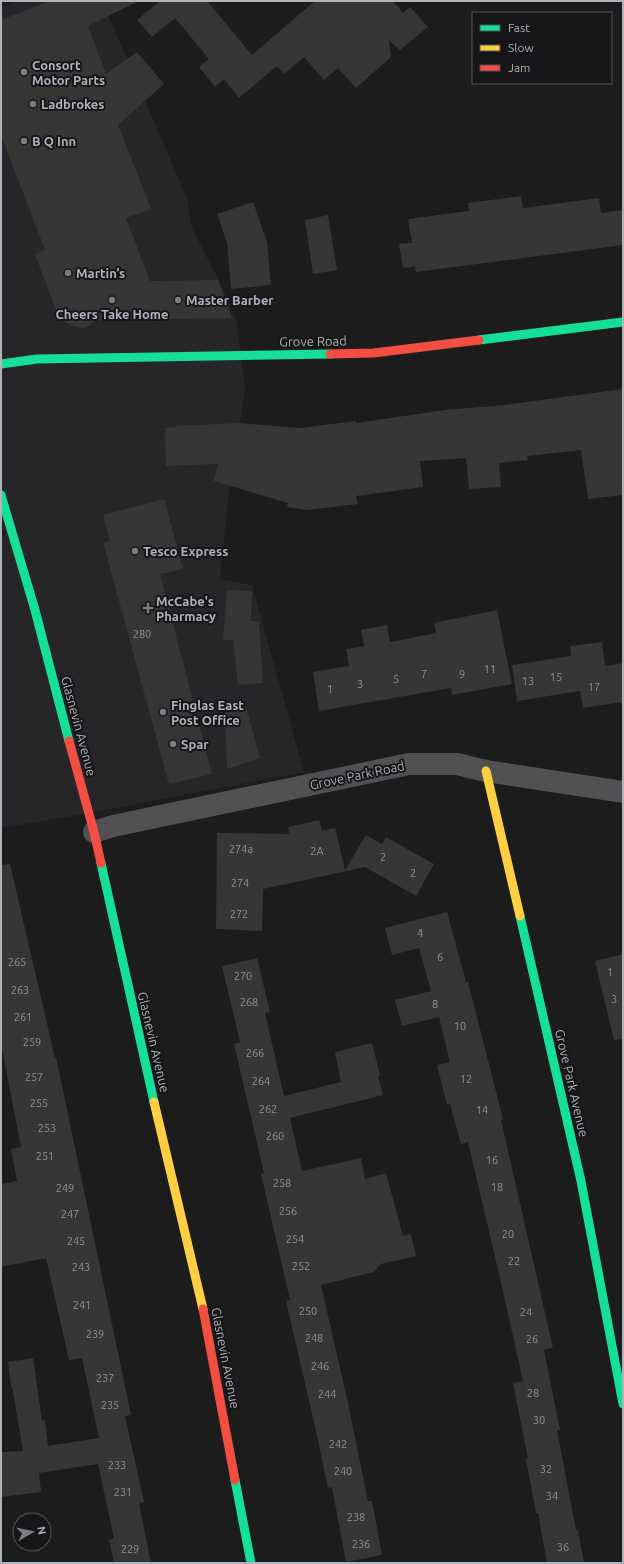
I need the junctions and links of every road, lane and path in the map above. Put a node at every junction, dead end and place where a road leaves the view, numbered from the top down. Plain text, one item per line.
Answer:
1 (623, 322) edge
2 (1, 364) edge
3 (1, 495) edge
4 (6, 532) edge
5 (486, 770) junction
6 (623, 792) edge
7 (94, 832) junction
8 (623, 1404) edge
9 (251, 1563) edge

1 - 2 street, Grove Road
3 - 4 street, Glasnevin Avenue
4 - 7 street, Glasnevin Avenue
5 - 6 street, Grove Park Road
5 - 7 street, Grove Park Road
5 - 8 street, Grove Park Avenue
7 - 9 street, Glasnevin Avenue

